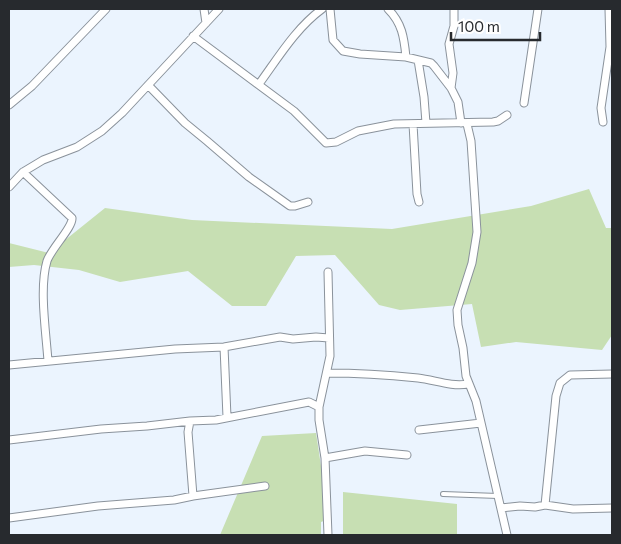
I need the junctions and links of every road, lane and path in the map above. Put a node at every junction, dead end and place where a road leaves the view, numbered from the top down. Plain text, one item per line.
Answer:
1 (106, 9) edge
2 (204, 9) edge
3 (219, 9) edge
4 (322, 9) edge
5 (330, 9) edge
6 (388, 9) edge
7 (454, 9) edge
8 (538, 9) edge
9 (609, 9) edge
10 (206, 23) junction
11 (193, 36) junction
12 (406, 57) junction
13 (418, 60) junction
14 (259, 84) junction
15 (148, 85) junction
16 (450, 88) junction
17 (524, 103) dead end
18 (9, 105) edge
19 (508, 114) dead end
20 (603, 122) dead end
21 (426, 123) junction
22 (464, 123) junction
23 (413, 124) junction
24 (23, 172) junction
25 (9, 187) edge
26 (308, 202) dead end
27 (419, 202) dead end
28 (328, 272) dead end
29 (329, 338) junction
30 (224, 347) junction
31 (48, 361) junction
32 (9, 365) edge
33 (328, 373) junction
34 (612, 374) edge
35 (468, 384) junction
36 (319, 407) junction
37 (227, 417) junction
38 (190, 421) junction
39 (481, 423) junction
40 (419, 430) dead end
41 (9, 440) edge
42 (407, 455) dead end
43 (324, 458) junction
44 (265, 486) dead end
45 (442, 494) dead end
46 (193, 496) junction
47 (498, 496) junction
48 (545, 505) junction
49 (501, 508) junction
50 (612, 508) edge
51 (9, 518) edge
52 (328, 535) edge
53 (507, 535) edge

1 - 18 street
2 - 10 street
3 - 10 street
4 - 14 street
5 - 12 street
6 - 12 street
7 - 16 street
8 - 17 street
9 - 20 street
10 - 11 street
11 - 14 street
11 - 15 street
12 - 13 street
13 - 16 street
13 - 21 street
14 - 23 street
15 - 24 street
15 - 26 street
16 - 22 street
19 - 22 street
21 - 22 street
21 - 23 street
22 - 35 street
23 - 27 street
24 - 25 street
24 - 31 street
28 - 29 street
29 - 30 street
29 - 33 street
30 - 31 street
30 - 37 street
31 - 32 street
33 - 35 street
33 - 36 street
34 - 48 street
35 - 39 street
36 - 37 street
36 - 43 street
37 - 38 street
38 - 41 street
38 - 46 street
39 - 40 street
39 - 47 street
42 - 43 street
43 - 52 street
44 - 46 street
45 - 47 lane
46 - 51 street
47 - 49 street
48 - 49 street
48 - 50 street
49 - 53 street

